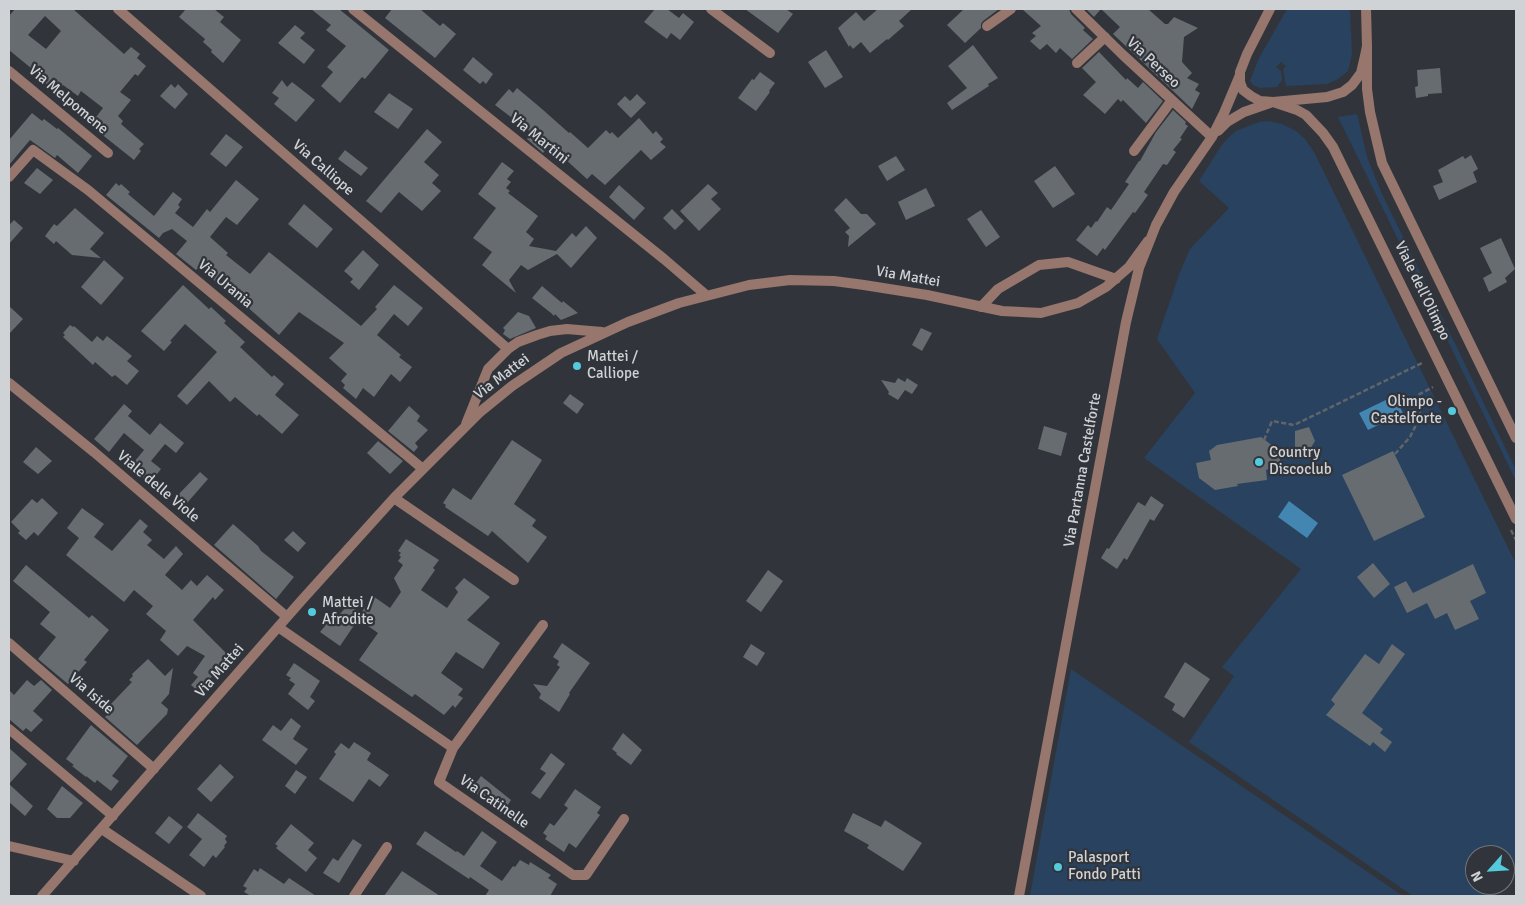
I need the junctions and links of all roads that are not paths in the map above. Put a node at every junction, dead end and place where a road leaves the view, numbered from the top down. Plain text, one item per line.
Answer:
1 (118, 9) edge
2 (353, 9) edge
3 (711, 9) edge
4 (1011, 9) edge
5 (1076, 9) edge
6 (1270, 9) edge
7 (1366, 9) edge
8 (987, 26) dead end
9 (1105, 37) junction
10 (1367, 46) junction
11 (770, 53) dead end
12 (1076, 63) dead end
13 (9, 70) edge
14 (1240, 72) junction
15 (1172, 100) junction
16 (1274, 102) junction
17 (1212, 137) junction
18 (1134, 151) dead end
19 (108, 153) dead end
20 (9, 177) edge
21 (1148, 241) junction
22 (1116, 279) junction
23 (706, 295) junction
24 (982, 307) junction
25 (603, 333) junction
26 (508, 349) junction
27 (9, 383) edge
28 (465, 426) junction
29 (1516, 438) edge
30 (423, 469) junction
31 (394, 498) junction
32 (1516, 519) edge
33 (514, 580) dead end
34 (287, 617) junction
35 (544, 625) dead end
36 (278, 627) junction
37 (9, 643) edge
38 (9, 729) edge
39 (453, 748) junction
40 (154, 769) junction
41 (113, 816) junction
42 (624, 819) dead end
43 (102, 829) junction
44 (9, 846) edge
45 (387, 847) dead end
46 (74, 861) junction
47 (42, 896) edge
48 (201, 896) edge
49 (354, 896) edge
50 (1019, 896) edge

1 - 26 street, Via Calliope
2 - 23 street, Via Martini
3 - 11 street
4 - 8 street
5 - 9 street, Via Perseo
6 - 14 street, Via Partanna Castelforte
7 - 10 street
9 - 12 street
9 - 15 street, Via Perseo
10 - 16 street
10 - 29 street, Viale dell'Olimpo
13 - 19 street, Via Melpomene
14 - 16 street, Viale dell'Olimpo
14 - 17 street, Via Partanna Castelforte
15 - 17 street, Via Perseo
15 - 18 street
16 - 17 street
16 - 32 street, Viale dell'Olimpo
17 - 21 street, Via Partanna Castelforte
20 - 30 street, Via Urania
21 - 22 street, Via Mattei
21 - 50 street, Via Partanna Castelforte
22 - 24 street, Via Mattei
22 - 24 street
23 - 24 street, Via Mattei
23 - 25 street, Via Mattei
25 - 26 street
25 - 28 street, Via Mattei
26 - 28 street
27 - 34 street, Viale delle Viole
28 - 30 street, Via Mattei
30 - 31 street, Via Mattei
31 - 33 street
31 - 34 street, Via Mattei
34 - 36 street, Via Mattei
35 - 39 street
36 - 39 street
36 - 40 street, Via Mattei
37 - 40 street, Via Iside
38 - 41 street
39 - 42 street, Via Catinelle
40 - 41 street, Via Mattei
41 - 43 street, Via Mattei
43 - 46 street, Via Mattei
43 - 48 street
44 - 46 street
45 - 49 street
46 - 47 street, Via Mattei

